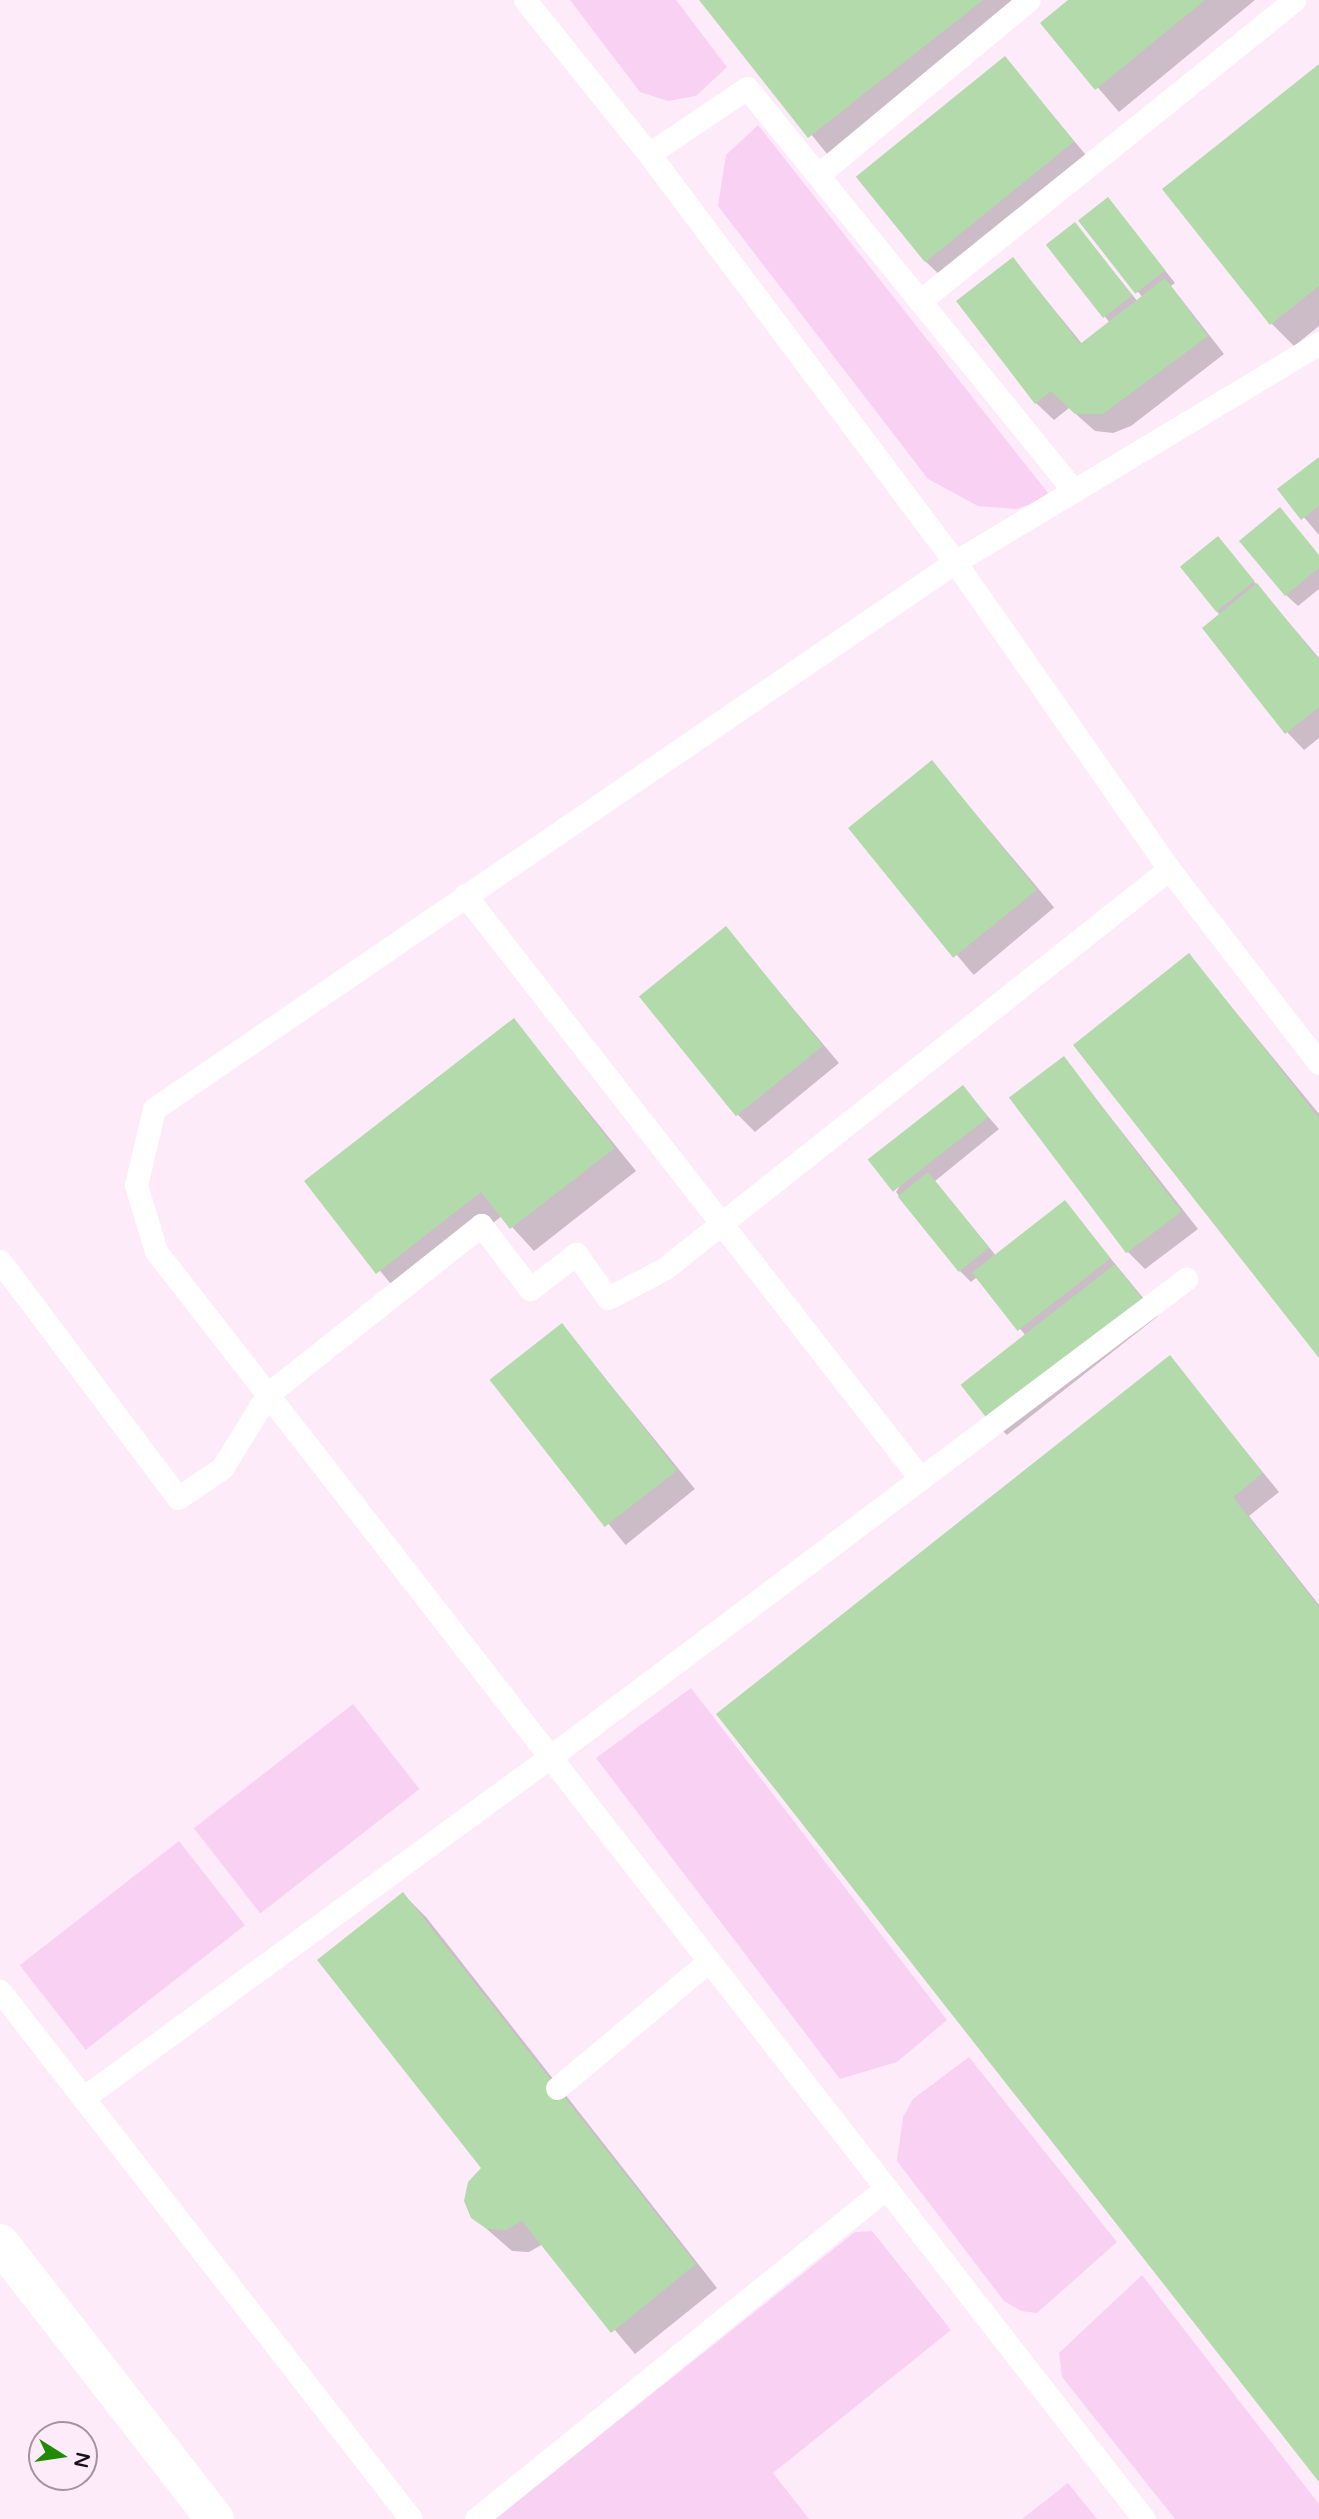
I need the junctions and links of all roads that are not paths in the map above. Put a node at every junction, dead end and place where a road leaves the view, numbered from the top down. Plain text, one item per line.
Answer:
1 (525, 0) edge
2 (1029, 0) edge
3 (1294, 0) edge
4 (649, 154) junction
5 (818, 175) junction
6 (920, 301) junction
7 (1319, 343) edge
8 (1074, 491) junction
9 (955, 562) junction
10 (1170, 869) junction
11 (465, 895) junction
12 (1319, 1063) edge
13 (722, 1223) junction
14 (0, 1261) edge
15 (1186, 1279) dead end
16 (268, 1394) junction
17 (921, 1479) junction
18 (550, 1757) junction
19 (709, 1961) junction
20 (0, 1991) edge
21 (557, 2088) dead end
22 (83, 2098) junction
23 (886, 2188) junction
24 (0, 2242) edge
25 (215, 2519) edge
26 (411, 2519) edge
27 (476, 2519) edge
28 (1144, 2519) edge

1 - 4 lane
2 - 5 lane
3 - 6 lane
4 - 5 lane
4 - 9 lane
5 - 6 lane
6 - 8 lane
7 - 8 lane
8 - 9 lane
9 - 10 lane
9 - 11 lane
10 - 12 lane
10 - 13 lane
11 - 13 lane
11 - 16 lane
13 - 16 lane
13 - 17 lane
14 - 16 lane
15 - 17 lane
16 - 18 lane
17 - 18 lane
18 - 19 lane
18 - 22 lane
19 - 21 lane
19 - 23 lane
20 - 22 lane
22 - 26 lane
23 - 27 lane
23 - 28 lane
24 - 25 street

